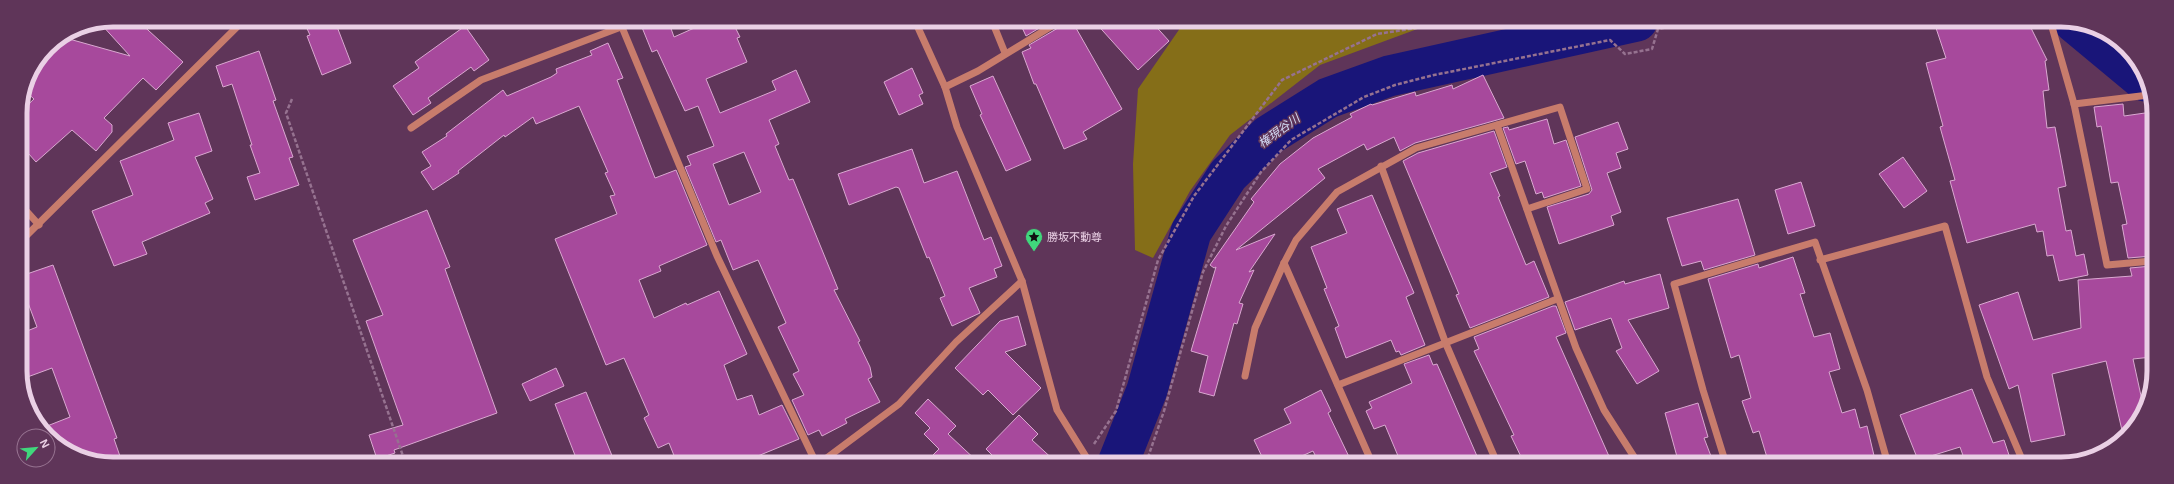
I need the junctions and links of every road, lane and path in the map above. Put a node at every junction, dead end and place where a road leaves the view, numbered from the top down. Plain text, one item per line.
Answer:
1 (237, 27) edge
2 (613, 27) edge
3 (621, 27) edge
4 (918, 27) edge
5 (994, 27) edge
6 (1050, 27) edge
7 (1423, 27) edge
8 (2054, 27) edge
9 (1005, 53) junction
10 (945, 87) junction
11 (2145, 96) edge
12 (292, 99) dead end
13 (2074, 104) junction
14 (1497, 125) junction
15 (411, 128) dead end
16 (1381, 166) junction
17 (1526, 209) junction
18 (27, 212) edge
19 (39, 225) junction
20 (27, 236) edge
21 (1820, 260) junction
22 (2147, 261) edge
23 (1284, 263) junction
24 (1022, 281) junction
25 (1557, 299) junction
26 (1446, 344) junction
27 (1245, 376) dead end
28 (1338, 385) junction
29 (403, 457) edge
30 (813, 457) edge
31 (828, 457) edge
32 (1086, 457) edge
33 (1090, 457) edge
34 (1369, 457) edge
35 (1494, 457) edge
36 (1634, 457) edge
37 (1724, 457) edge
38 (1886, 457) edge
39 (2021, 457) edge

1 - 19 street
2 - 15 street
3 - 30 street
4 - 10 street
5 - 9 street
6 - 9 street
7 - 33 path
8 - 13 street
9 - 10 street
10 - 24 street
11 - 13 street
12 - 29 path
13 - 22 street
14 - 16 street
14 - 17 street
14 - 17 street
16 - 23 street
16 - 26 street
17 - 25 street
18 - 19 street
19 - 20 street
21 - 37 street
21 - 38 street
21 - 39 street
23 - 27 street
23 - 28 street
24 - 31 street
24 - 32 street
25 - 26 street
25 - 36 street
26 - 28 street
26 - 35 street
28 - 34 street

